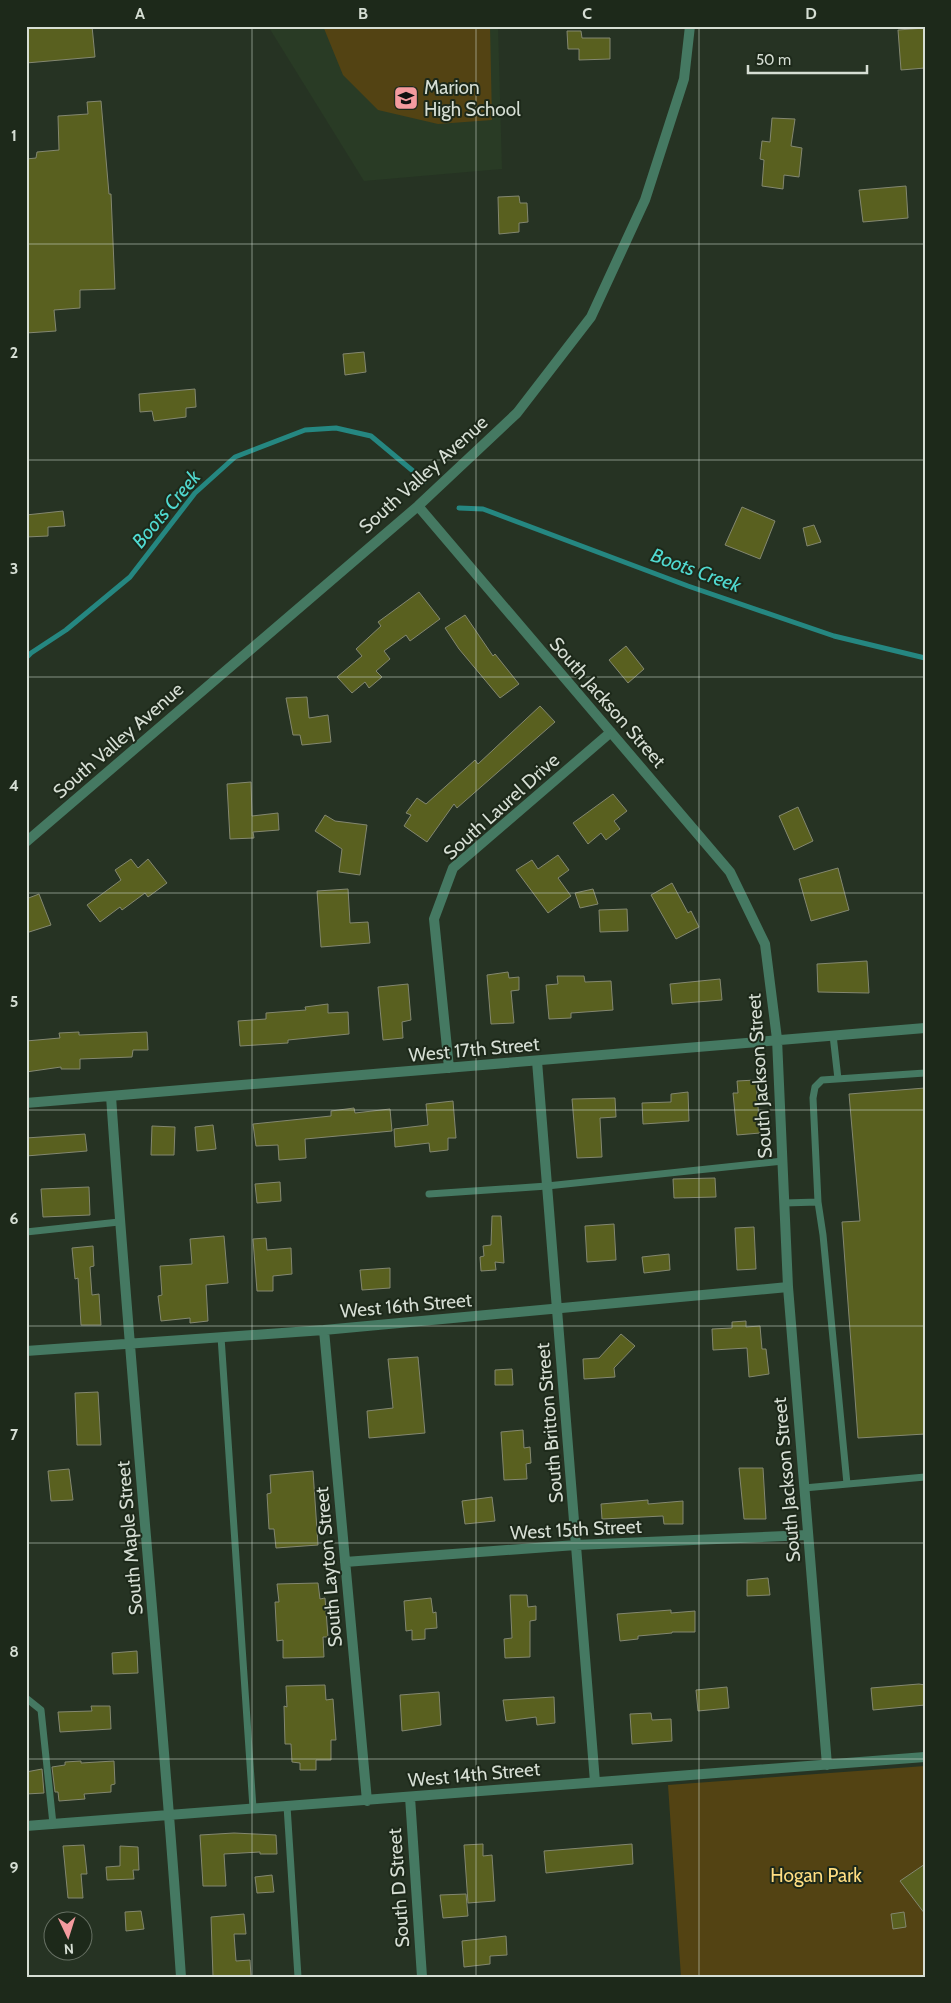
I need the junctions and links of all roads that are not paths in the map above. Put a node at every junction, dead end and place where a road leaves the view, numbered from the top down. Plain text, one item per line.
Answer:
1 (690, 26) edge
2 (418, 506) junction
3 (611, 732) junction
4 (26, 842) edge
5 (925, 1028) edge
6 (833, 1035) junction
7 (777, 1039) junction
8 (537, 1061) junction
9 (448, 1068) junction
10 (925, 1072) edge
11 (838, 1079) junction
12 (111, 1096) junction
13 (26, 1103) edge
14 (782, 1161) junction
15 (547, 1186) junction
16 (429, 1194) dead end
17 (818, 1202) junction
18 (784, 1203) junction
19 (120, 1222) junction
20 (26, 1232) edge
21 (788, 1287) junction
22 (557, 1308) junction
23 (324, 1330) junction
24 (221, 1337) junction
25 (129, 1342) junction
26 (26, 1351) edge
27 (925, 1477) edge
28 (847, 1484) junction
29 (804, 1488) junction
30 (808, 1534) junction
31 (576, 1546) junction
32 (345, 1562) junction
33 (26, 1698) edge
34 (925, 1757) edge
35 (826, 1765) junction
36 (595, 1782) junction
37 (410, 1797) junction
38 (367, 1801) junction
39 (286, 1806) junction
40 (253, 1808) junction
41 (170, 1814) junction
42 (53, 1824) junction
43 (26, 1826) edge
44 (181, 1977) edge
45 (298, 1977) edge
46 (422, 1977) edge

1 - 2 street, South Valley Avenue
2 - 3 street, South Jackson Street
2 - 4 street, South Valley Avenue
3 - 7 street, South Jackson Street
3 - 9 street, South Laurel Drive
5 - 6 street, West 17th Street
6 - 7 street, West 17th Street
6 - 11 lane
7 - 8 street, West 17th Street
7 - 14 street, South Jackson Street
8 - 9 street, West 17th Street
8 - 15 street, South Britton Street
9 - 12 street, West 17th Street
10 - 11 lane
11 - 17 lane
12 - 13 street, West 17th Street
12 - 19 street, South Maple Street
14 - 15 lane
14 - 18 street, South Jackson Street
15 - 16 lane
15 - 22 street, South Britton Street
17 - 18 lane
17 - 28 lane
18 - 21 street, South Jackson Street
19 - 20 lane
19 - 25 street, South Maple Street
21 - 22 street, West 16th Street
21 - 29 street, South Jackson Street
22 - 23 street, West 16th Street
22 - 31 street, South Britton Street
23 - 24 street, West 16th Street
23 - 32 street, South Layton Street
24 - 25 street, West 16th Street
24 - 40 lane
25 - 26 street, West 16th Street
25 - 41 street, South Maple Street
27 - 28 lane
28 - 29 lane
29 - 30 street, South Jackson Street
30 - 31 street, West 15th Street
30 - 35 street, South Jackson Street
31 - 32 street, West 15th Street
31 - 36 street, South Britton Street
32 - 38 street, South Layton Street
33 - 42 lane
34 - 35 street, West 14th Street
35 - 36 street, West 14th Street
36 - 37 street, West 14th Street
37 - 38 street, West 14th Street
37 - 46 street, South D Street
38 - 39 street, West 14th Street
39 - 40 street, West 14th Street
39 - 45 lane
40 - 41 street, West 14th Street
41 - 42 street, West 14th Street
41 - 44 street, South Maple Street
42 - 43 street, West 14th Street

